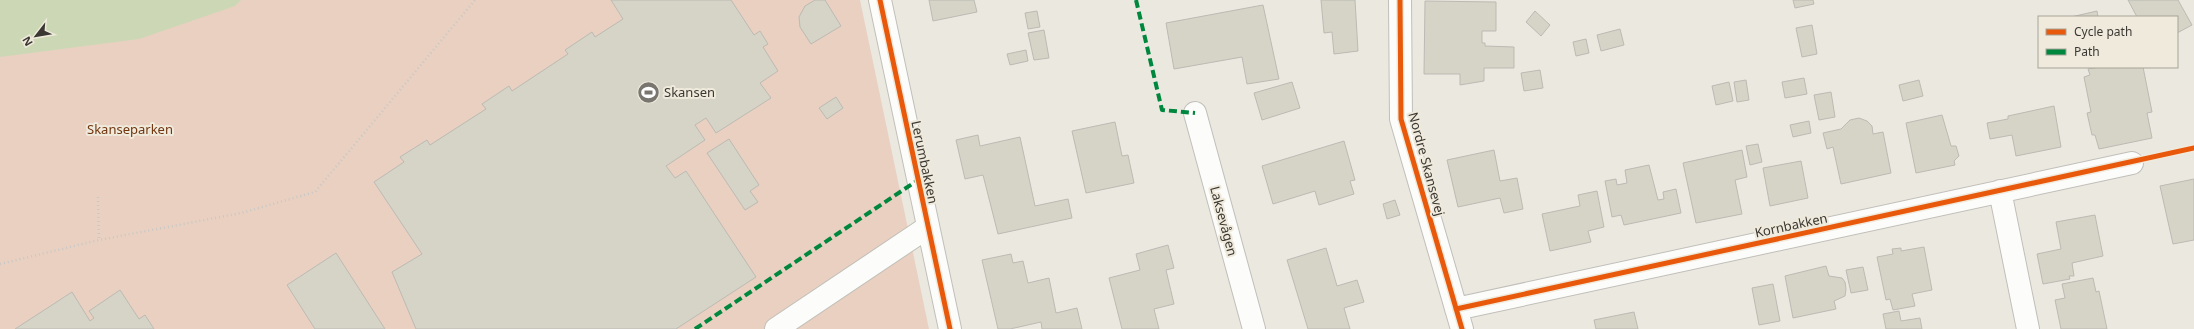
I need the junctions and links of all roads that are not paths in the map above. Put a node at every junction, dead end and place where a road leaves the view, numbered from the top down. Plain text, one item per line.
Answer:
1 (880, 0) edge
2 (1400, 0) edge
3 (1195, 114) dead end
4 (2132, 163) dead end
5 (2000, 191) junction
6 (928, 227) junction
7 (1459, 319) edge
8 (776, 329) edge
9 (950, 329) edge
10 (1254, 329) edge
11 (2028, 329) edge

1 - 6 street, Lerumbakken
2 - 7 street, Nordre Skansevej
3 - 10 street, Laksevågen
4 - 5 street, Kornbakken
5 - 7 street, Kornbakken
5 - 11 street
6 - 8 street
6 - 9 street, Lerumbakken

